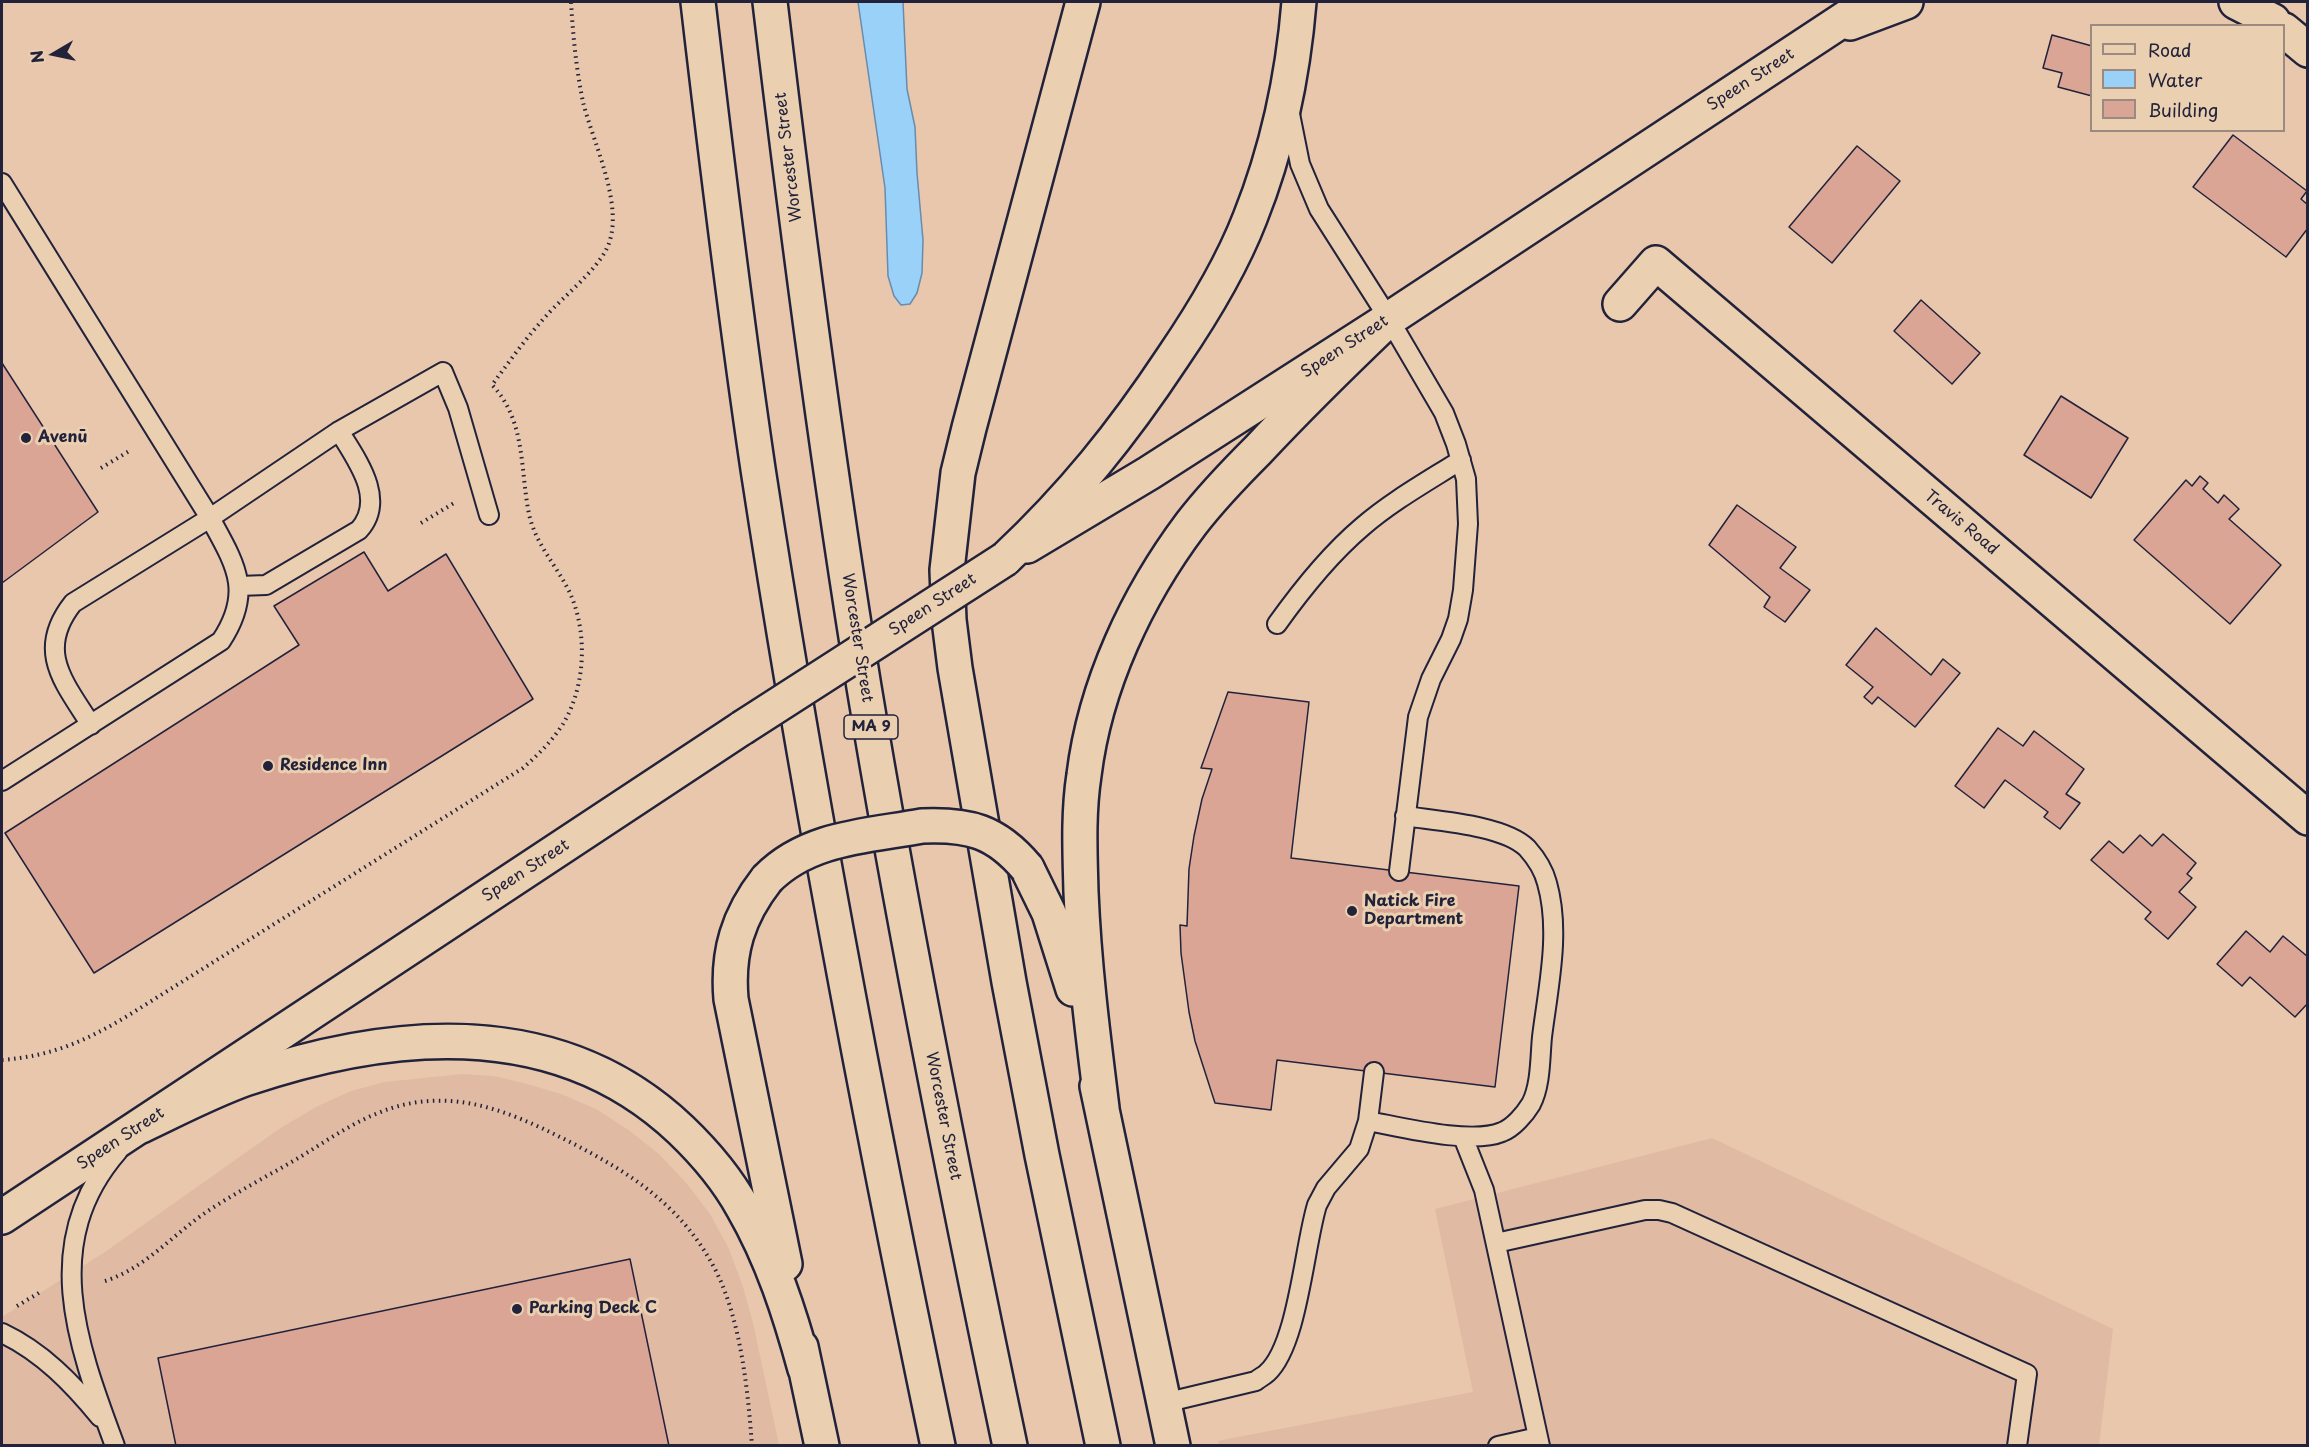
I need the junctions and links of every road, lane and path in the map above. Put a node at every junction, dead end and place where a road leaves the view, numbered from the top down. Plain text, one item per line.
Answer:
1 (571, 2) edge
2 (698, 2) edge
3 (770, 2) edge
4 (1083, 2) edge
5 (1299, 2) edge
6 (1847, 2) edge
7 (1870, 2) edge
8 (1906, 2) edge
9 (2236, 2) edge
10 (2272, 20) edge
11 (2285, 31) edge
12 (1813, 39) junction
13 (2307, 50) edge
14 (1288, 87) junction
15 (2, 183) edge
16 (1620, 304) dead end
17 (1389, 319) junction
18 (339, 431) junction
19 (139, 444) dead end
20 (1461, 460) junction
21 (101, 468) dead end
22 (455, 502) dead end
23 (489, 515) dead end
24 (210, 518) junction
25 (421, 523) dead end
26 (1005, 559) junction
27 (239, 586) junction
28 (1277, 624) dead end
29 (91, 725) junction
30 (2, 781) edge
31 (1405, 816) junction
32 (2307, 818) edge
33 (1399, 871) dead end
34 (2, 1060) edge
35 (1374, 1072) dead end
36 (1102, 1108) junction
37 (1368, 1121) junction
38 (141, 1126) junction
39 (1463, 1137) junction
40 (2, 1216) edge
41 (1496, 1243) junction
42 (96, 1283) dead end
43 (2, 1333) edge
44 (805, 1369) junction
45 (1164, 1403) junction
46 (106, 1425) junction
47 (1539, 1441) edge
48 (115, 1446) edge
49 (752, 1446) edge
50 (822, 1446) edge
51 (938, 1446) edge
52 (1010, 1446) edge
53 (1103, 1446) edge
54 (1173, 1446) edge
55 (1498, 1446) edge
56 (2017, 1446) edge

1 - 34 path
2 - 51 main road
3 - 52 main road, Worcester Street / MA 9
4 - 53 main road
5 - 14 main road
6 - 12 main road
7 - 12 main road, Speen Street
8 - 12 main road
9 - 10 main road
11 - 13 main road
12 - 17 main road, Speen Street
14 - 17 lane
14 - 26 main road
15 - 24 lane
16 - 32 main road, Travis Road
17 - 20 lane
17 - 26 main road, Speen Street
17 - 36 main road
18 - 23 lane
18 - 24 lane
18 - 27 lane
19 - 21 path
20 - 28 lane
20 - 31 lane
22 - 25 path
24 - 27 lane
24 - 29 lane
26 - 38 main road, Speen Street, bridge
27 - 29 lane
29 - 30 lane
31 - 33 lane
31 - 39 lane
35 - 37 lane
36 - 44 main road, bridge
36 - 45 main road
37 - 39 lane
37 - 45 lane
38 - 40 main road, Speen Street
38 - 44 main road
38 - 46 lane
39 - 41 lane
41 - 47 lane
41 - 56 lane
42 - 49 path
43 - 46 lane
44 - 50 main road
45 - 54 main road
46 - 48 lane
47 - 55 lane

